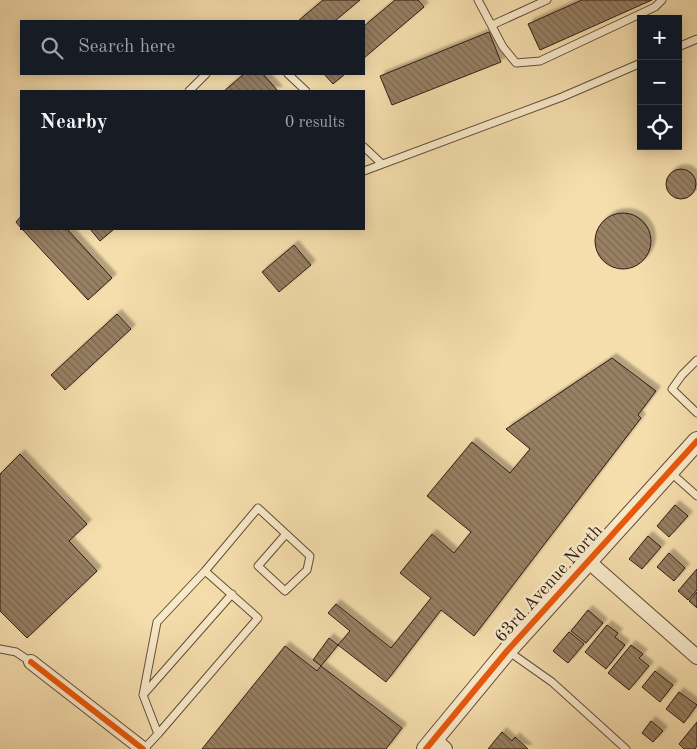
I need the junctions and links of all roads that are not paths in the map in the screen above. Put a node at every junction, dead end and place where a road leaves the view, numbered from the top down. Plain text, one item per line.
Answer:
1 (478, 0) edge
2 (547, 0) edge
3 (662, 0) edge
4 (492, 25) junction
5 (697, 39) edge
6 (682, 45) edge
7 (637, 65) edge
8 (205, 75) edge
9 (289, 75) edge
10 (190, 90) edge
11 (305, 90) edge
12 (365, 148) edge
13 (380, 163) junction
14 (365, 170) edge
15 (697, 360) edge
16 (697, 413) edge
17 (697, 441) edge
18 (669, 470) junction
19 (697, 496) edge
20 (286, 534) junction
21 (588, 561) junction
22 (205, 571) junction
23 (232, 594) junction
24 (0, 649) edge
25 (507, 651) junction
26 (697, 657) edge
27 (31, 662) joint
28 (143, 695) junction
29 (158, 734) junction
30 (435, 746) edge
31 (143, 749) edge
32 (626, 749) edge

1 - 4 lane
2 - 4 lane
3 - 4 lane
5 - 6 lane
7 - 13 lane
8 - 10 lane
9 - 11 lane
12 - 13 lane
13 - 14 lane
15 - 16 lane
17 - 18 street, 63rd Avenue North
18 - 19 lane
18 - 21 street, 63rd Avenue North
20 - 20 lane
20 - 22 lane
21 - 25 street, 63rd Avenue North
21 - 26 street
22 - 23 lane
22 - 28 lane
23 - 28 lane
23 - 29 lane
24 - 27 lane
25 - 30 street, 63rd Avenue North
25 - 32 lane
27 - 31 street
28 - 29 lane
29 - 31 lane

